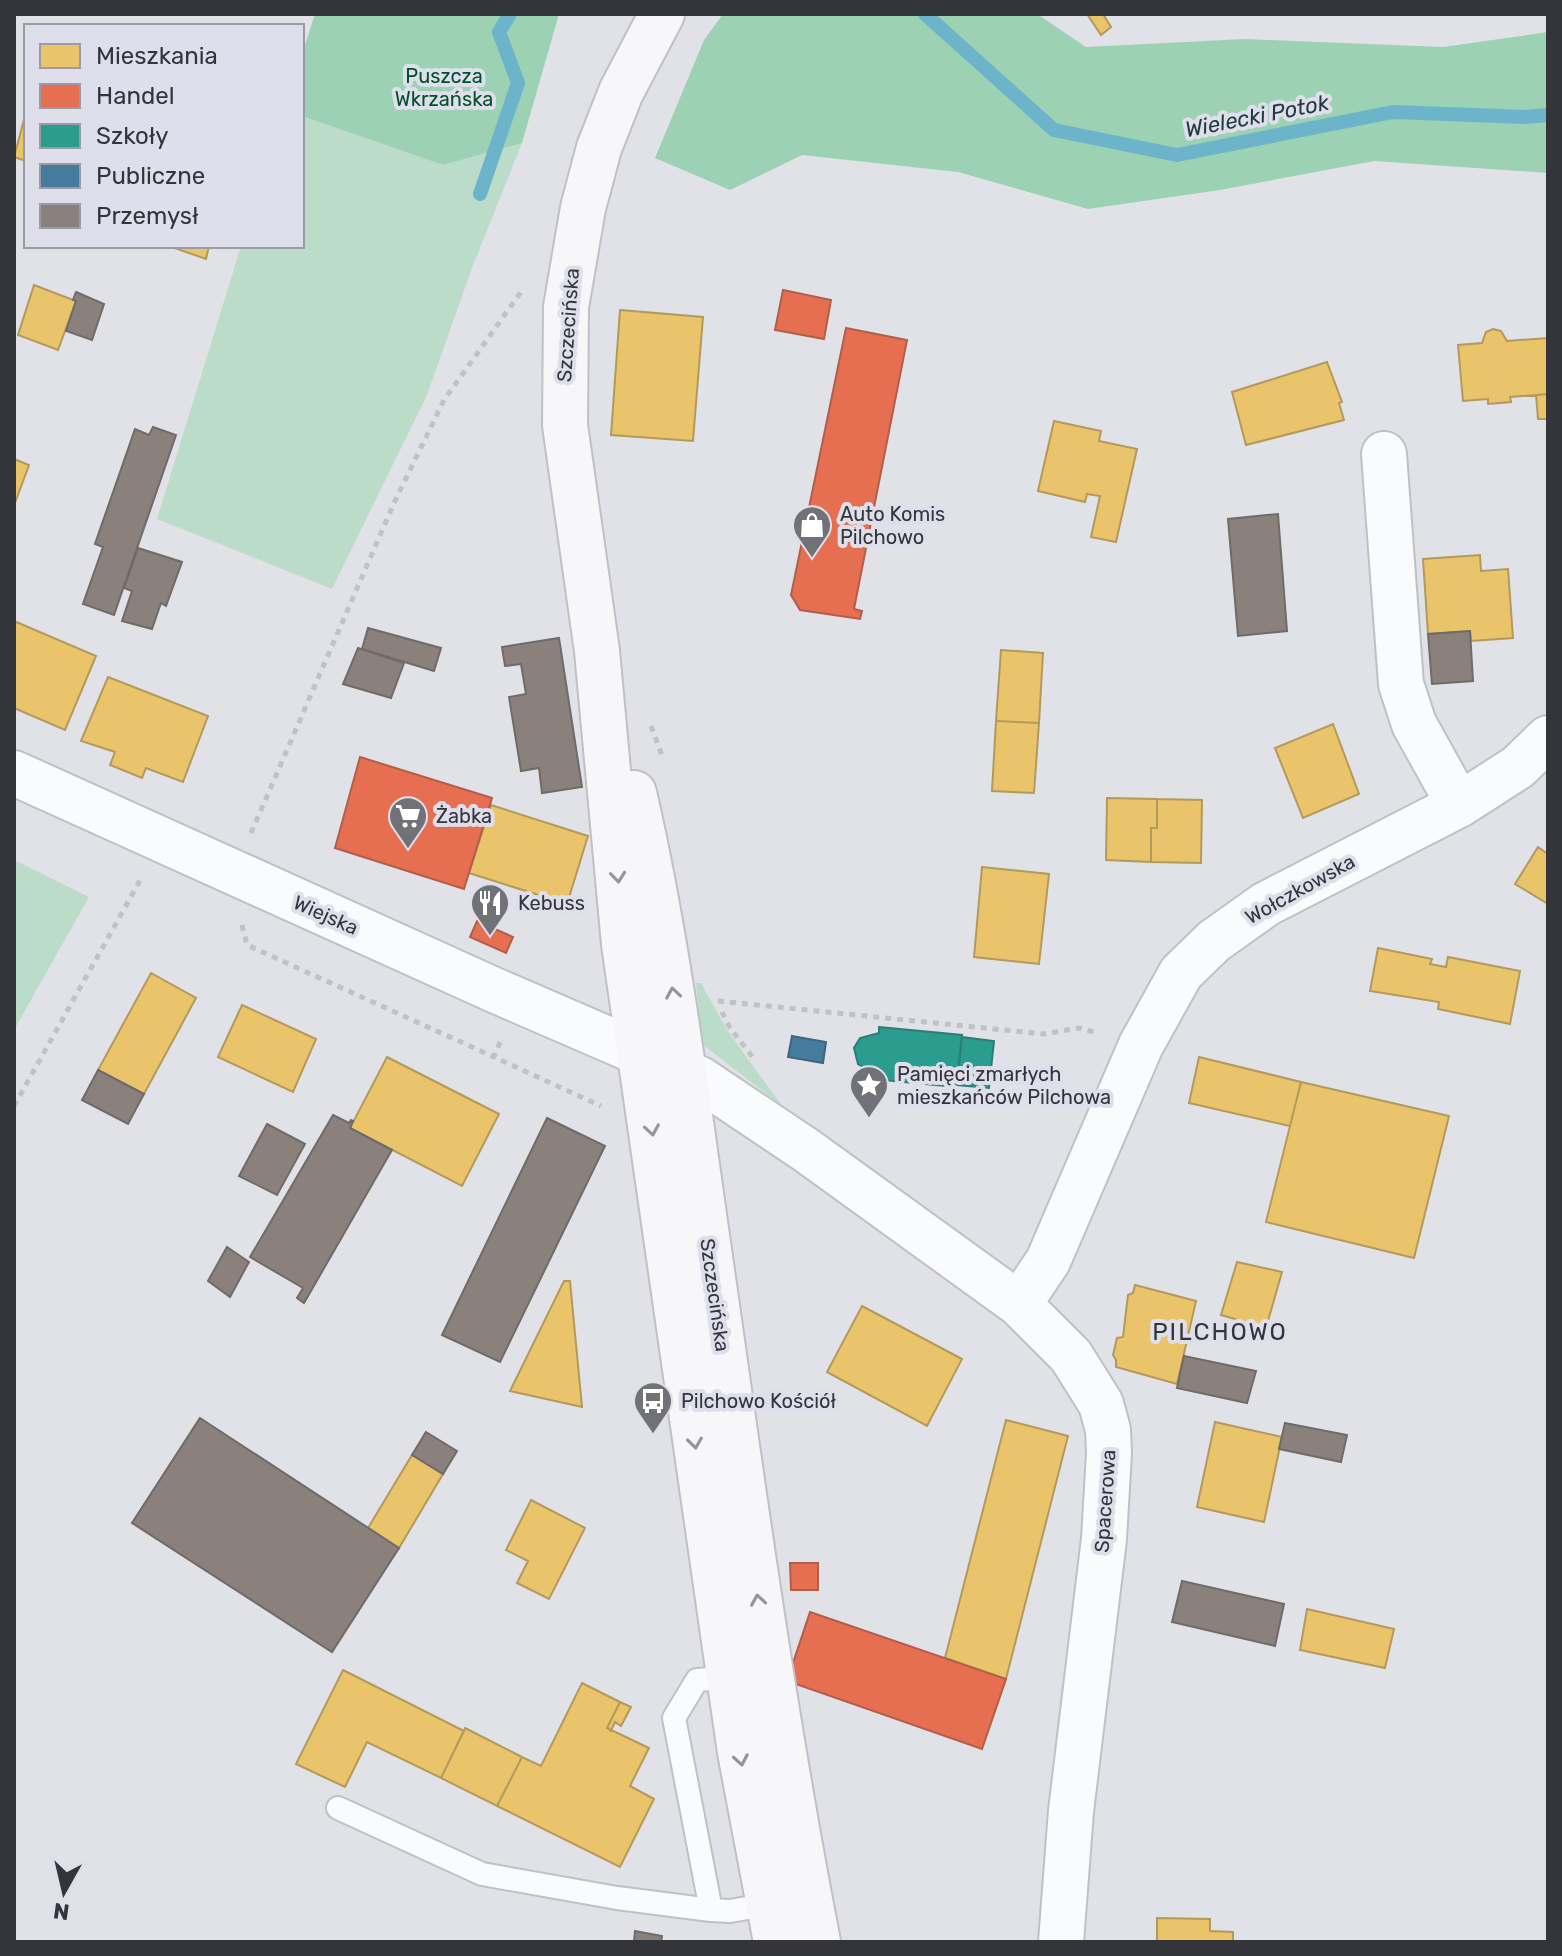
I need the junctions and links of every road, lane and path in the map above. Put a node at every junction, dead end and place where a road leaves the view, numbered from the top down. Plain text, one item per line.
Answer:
1 (662, 14) edge
2 (525, 287) dead end
3 (1384, 454) dead end
4 (597, 651) junction
5 (1548, 738) edge
6 (14, 773) edge
7 (1459, 805) junction
8 (162, 841) junction
9 (233, 874) junction
10 (716, 1001) dead end
11 (504, 1034) dead end
12 (1141, 1045) junction
13 (641, 1052) junction
14 (685, 1071) junction
15 (14, 1106) edge
16 (615, 1112) dead end
17 (1019, 1304) junction
18 (750, 1680) junction
19 (338, 1808) dead end
20 (809, 1897) junction
21 (711, 1910) junction
22 (772, 1923) edge
23 (818, 1942) edge
24 (1061, 1942) edge

1 - 4 main road, Szczecińska
2 - 9 path
3 - 7 street
4 -> 13 main road, Szczecińska
14 -> 4 main road, Szczecińska
5 - 7 street, Wołczkowska
6 - 8 street, Wiejska
7 - 12 street, Wołczkowska
8 - 9 street, Wiejska
8 - 15 path
9 - 13 street, Wiejska
10 - 12 path
11 - 16 path
12 - 17 street, Wołczkowska
13 - 14 street, Spacerowa
13 -> 18 main road, Szczecińska
14 - 17 street, Spacerowa
18 -> 14 main road, Szczecińska
17 - 24 street, Spacerowa
18 - 20 main road, Szczecińska
18 - 21 lane
18 -> 22 main road, Szczecińska
19 - 21 lane
20 - 22 lane
20 - 23 main road, Szczecińska
21 - 22 lane

